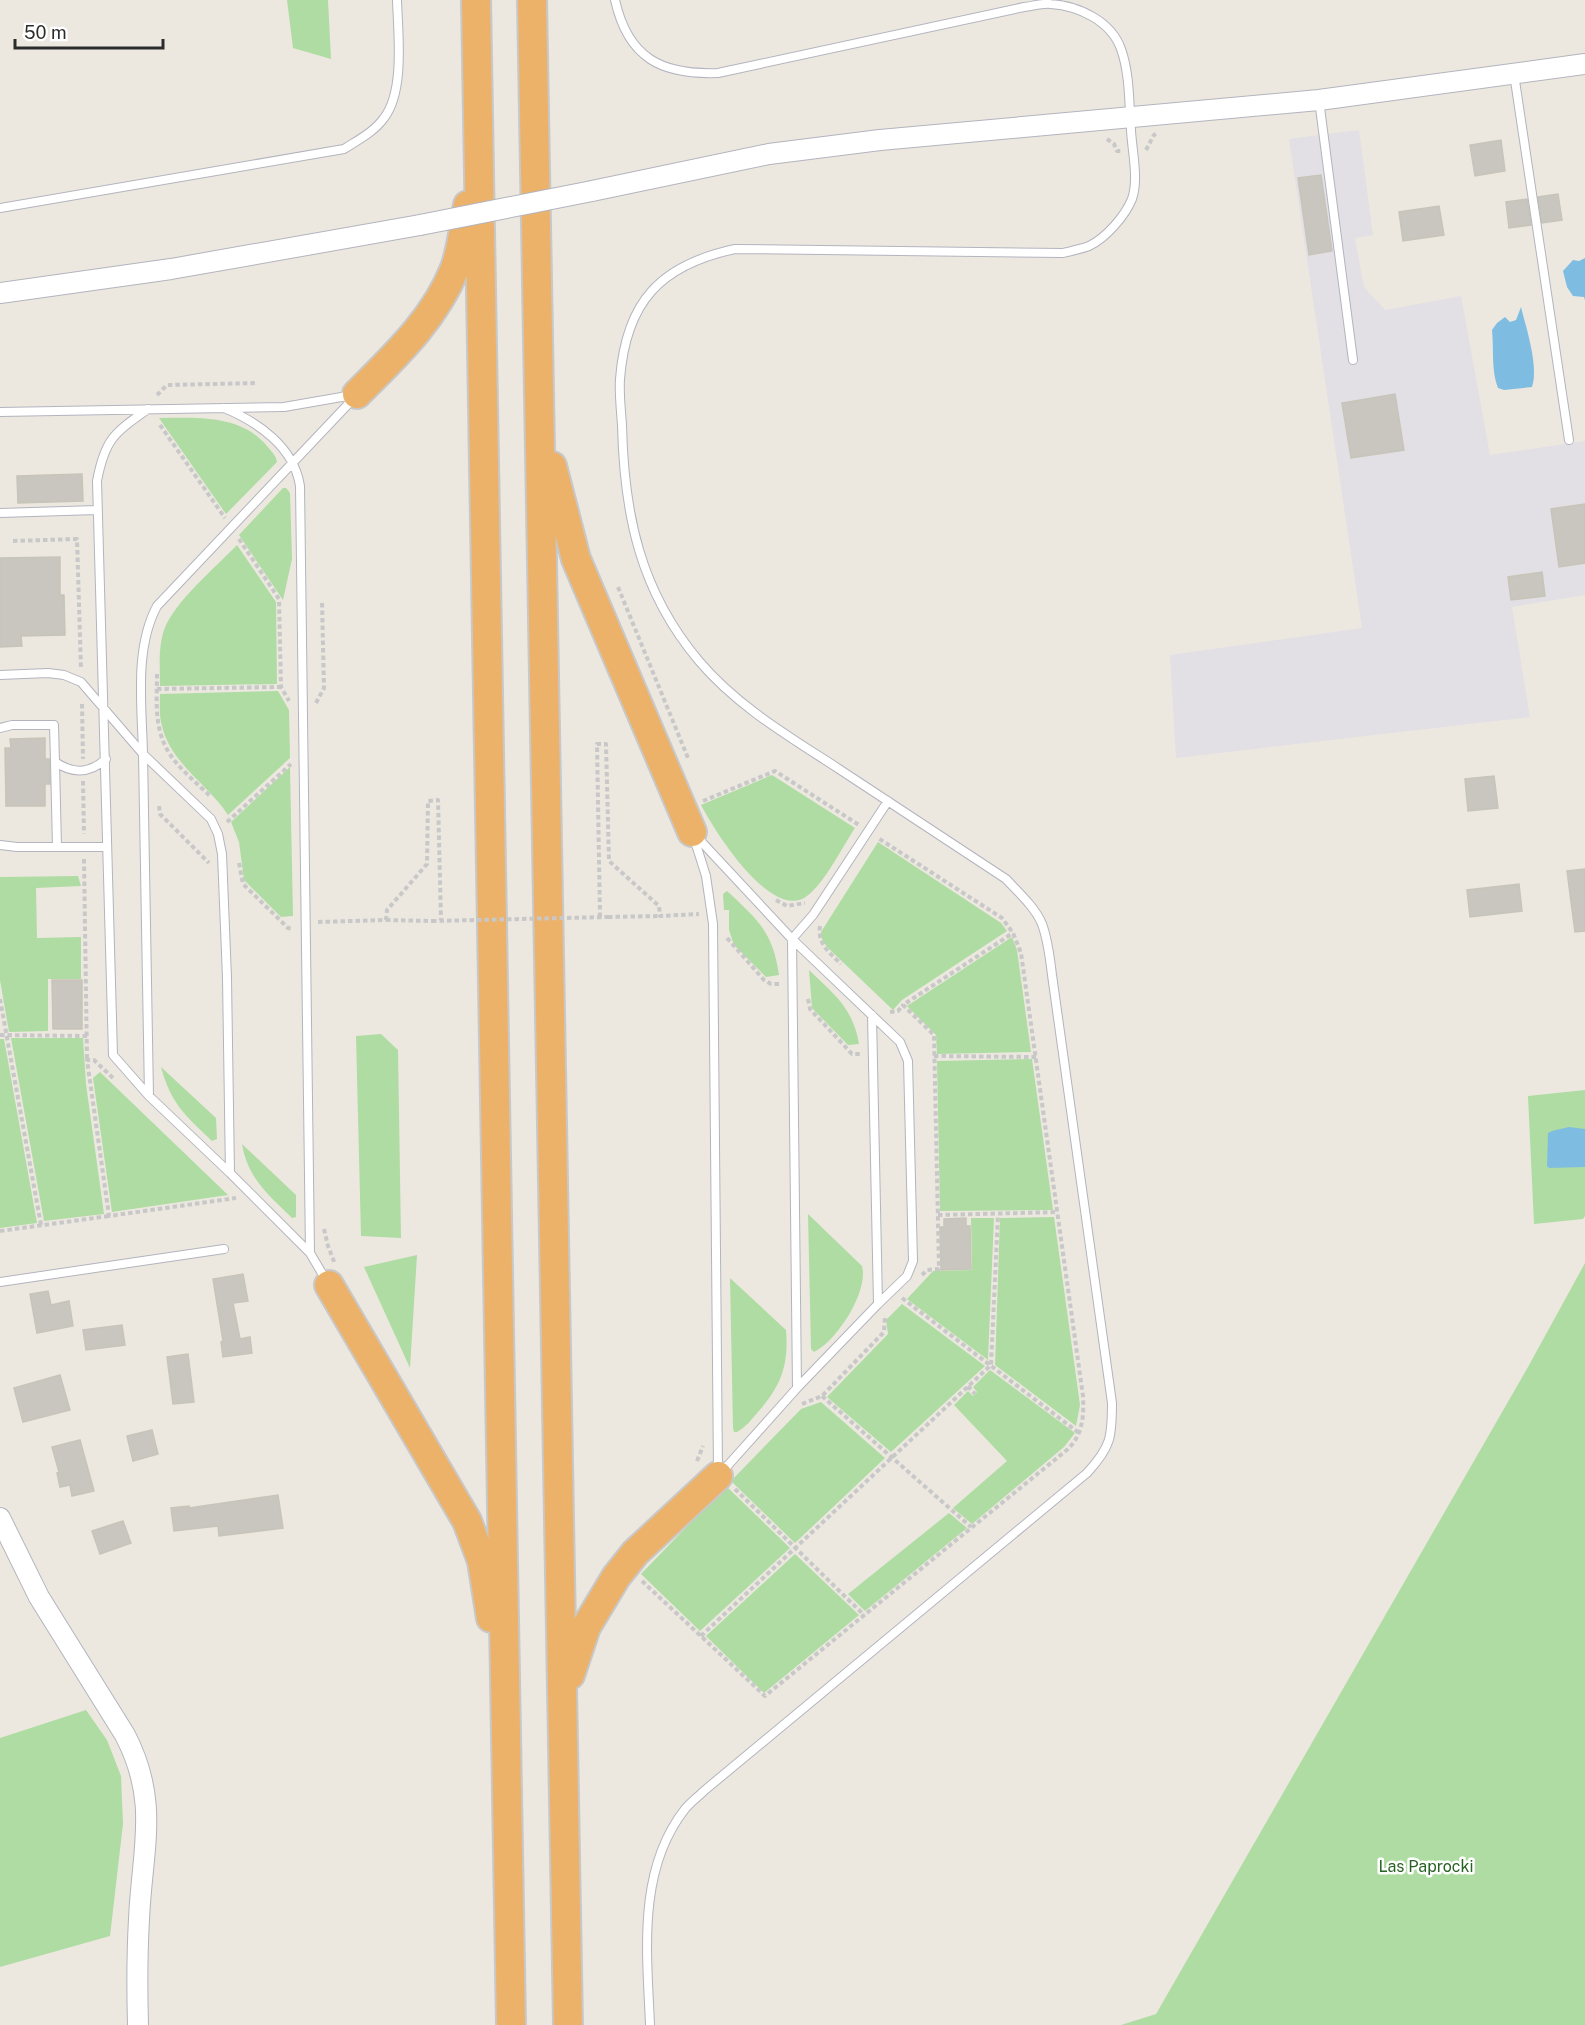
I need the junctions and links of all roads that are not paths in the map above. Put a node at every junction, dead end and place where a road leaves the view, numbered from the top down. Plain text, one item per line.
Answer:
1 (397, 0) edge
2 (476, 0) edge
3 (532, 0) edge
4 (615, 0) edge
5 (1585, 64) edge
6 (1514, 74) junction
7 (1319, 100) junction
8 (1130, 118) junction
9 (479, 156) junction
10 (0, 208) edge
11 (0, 293) edge
12 (1353, 360) dead end
13 (357, 394) junction
14 (224, 408) junction
15 (148, 409) junction
16 (0, 411) edge
17 (539, 412) junction
18 (1569, 440) dead end
19 (293, 461) junction
20 (97, 510) junction
21 (0, 513) edge
22 (0, 675) edge
23 (105, 709) junction
24 (0, 728) edge
25 (143, 754) junction
26 (106, 759) junction
27 (55, 762) junction
28 (888, 801) junction
29 (692, 832) junction
30 (0, 844) edge
31 (57, 847) junction
32 (107, 847) junction
33 (792, 939) junction
34 (872, 1015) junction
35 (149, 1096) junction
36 (230, 1173) junction
37 (224, 1249) dead end
38 (310, 1252) junction
39 (0, 1282) edge
40 (329, 1285) joint
41 (878, 1304) junction
42 (797, 1388) junction
43 (726, 1482) junction
44 (2, 1526) edge
45 (563, 1697) junction
46 (507, 1718) junction
47 (138, 2025) edge
48 (511, 2025) edge
49 (568, 2025) edge
50 (650, 2025) edge

1 - 10 lane
2 - 9 highway
3 - 17 highway
4 - 8 lane
5 - 6 street
6 - 7 street
6 - 18 lane
7 - 8 street
7 - 12 lane
8 - 11 street, bridge
8 - 28 lane
9 - 13 highway
9 - 46 highway
13 - 14 lane
13 - 19 lane
14 - 15 lane
14 - 19 lane
15 - 16 lane
15 - 20 lane
17 - 29 highway
17 - 45 highway
19 - 25 lane
19 - 38 lane
20 - 21 lane
20 - 23 lane
22 - 23 lane
23 - 25 lane
23 - 26 lane
24 - 27 lane
25 - 35 lane
25 - 36 lane
26 - 27 lane
26 - 32 lane
27 - 31 lane
28 - 33 lane
28 - 50 lane
29 - 33 lane
29 - 43 lane
30 - 31 lane
31 - 32 lane
32 - 35 lane
33 - 34 lane
33 - 42 lane
34 - 41 lane
34 - 41 lane
35 - 36 lane
36 - 38 lane
37 - 39 lane
38 - 40 lane
40 - 46 highway
41 - 42 lane
42 - 43 lane
43 - 45 highway
44 - 47 street
45 - 49 highway
46 - 48 highway

